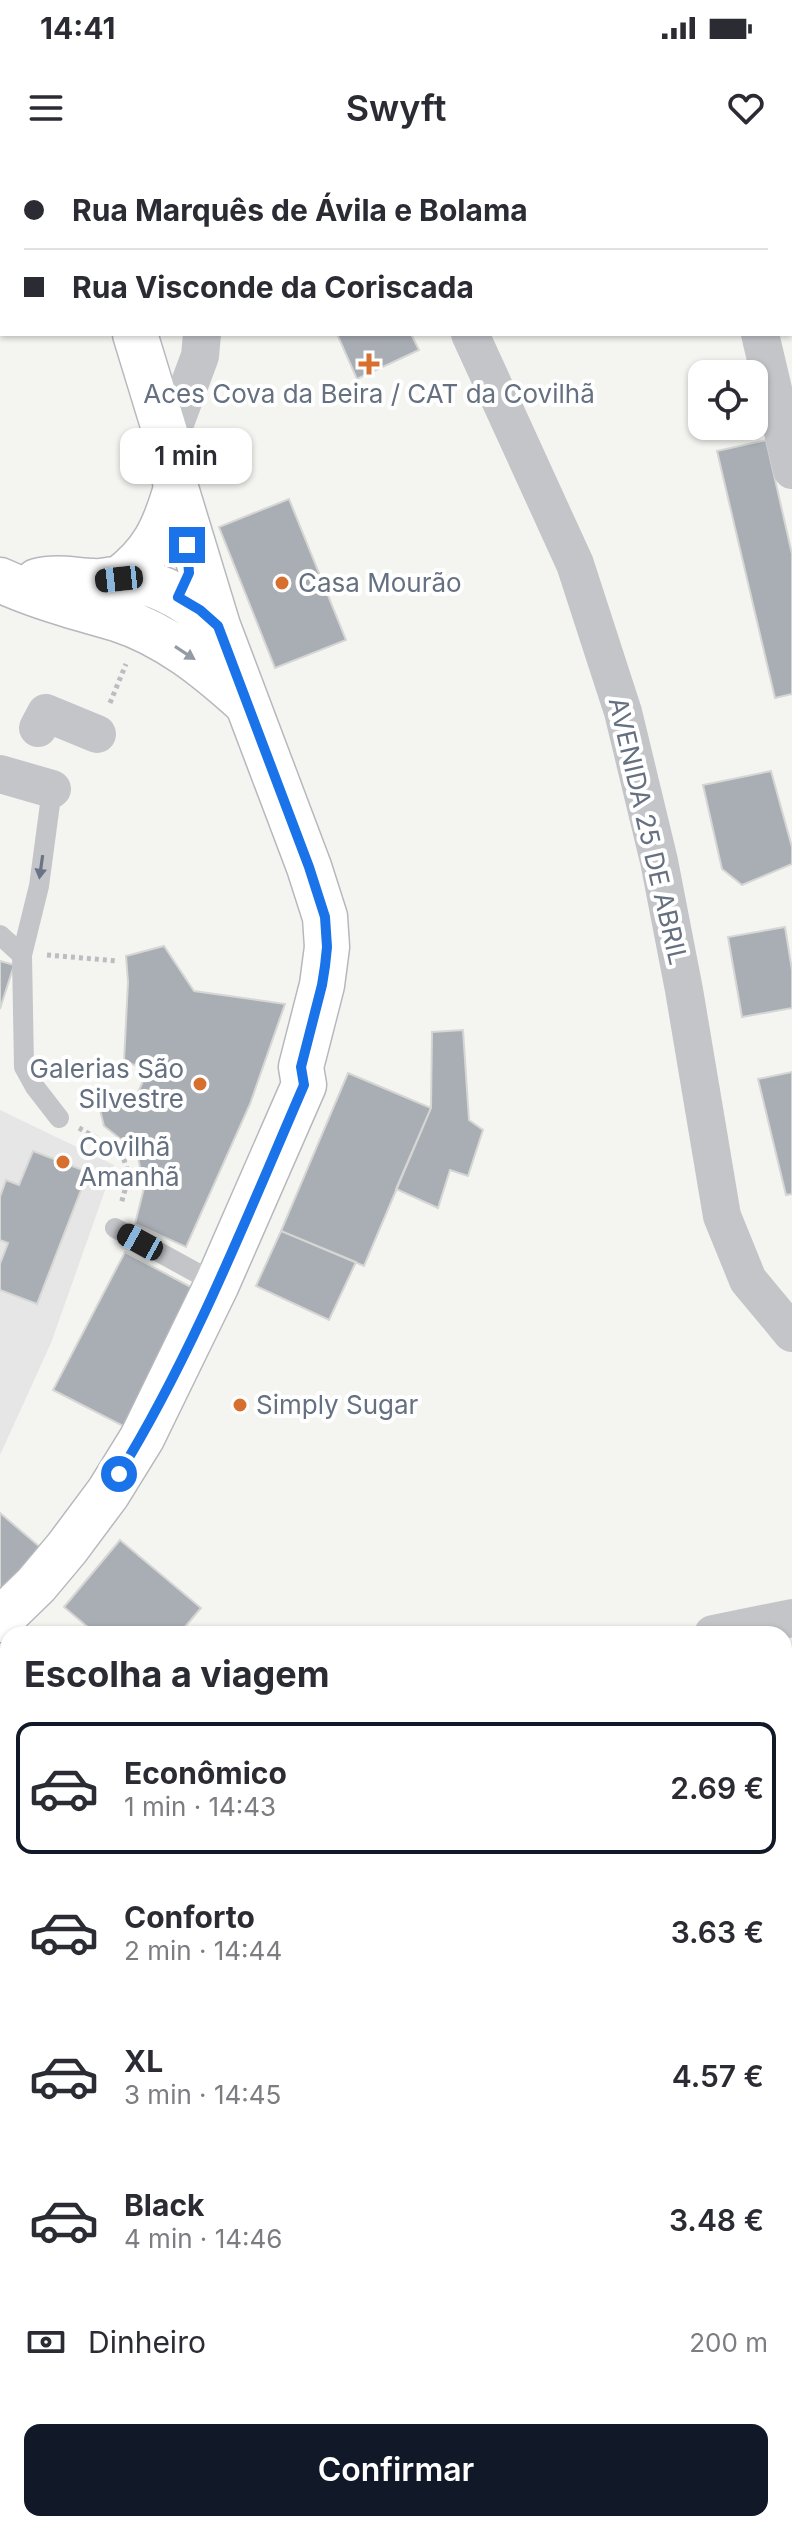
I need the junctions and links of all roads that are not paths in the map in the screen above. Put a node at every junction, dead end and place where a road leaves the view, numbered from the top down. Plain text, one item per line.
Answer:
1 (136, 336) edge
2 (202, 336) edge
3 (471, 336) edge
4 (760, 336) edge
5 (168, 442) junction
6 (792, 470) edge
7 (180, 502) junction
8 (8, 583) edge
9 (195, 609) junction
10 (116, 618) junction
11 (247, 704) junction
12 (38, 728) dead end
13 (97, 734) road end
14 (0, 774) edge
15 (52, 789) joint
16 (0, 935) edge
17 (22, 955) junction
18 (59, 1118) road end
19 (115, 1228) road end
20 (217, 1284) junction
21 (792, 1333) edge
22 (792, 1618) edge
23 (0, 1620) edge
24 (752, 1626) edge

1 - 5 main road
2 - 5 street
3 - 21 street, AVENIDA 25 DE ABRIL
4 - 6 street
5 - 7 main road
7 - 9 main road
7 - 10 main road
8 - 10 main road
9 - 10 main road
9 - 11 main road
10 -> 11 main road
11 - 20 main road
12 - 13 street
14 - 15 street
15 -> 17 lane
16 - 17 lane
17 - 18 lane
19 - 20 lane
20 - 23 main road
22 - 24 street

